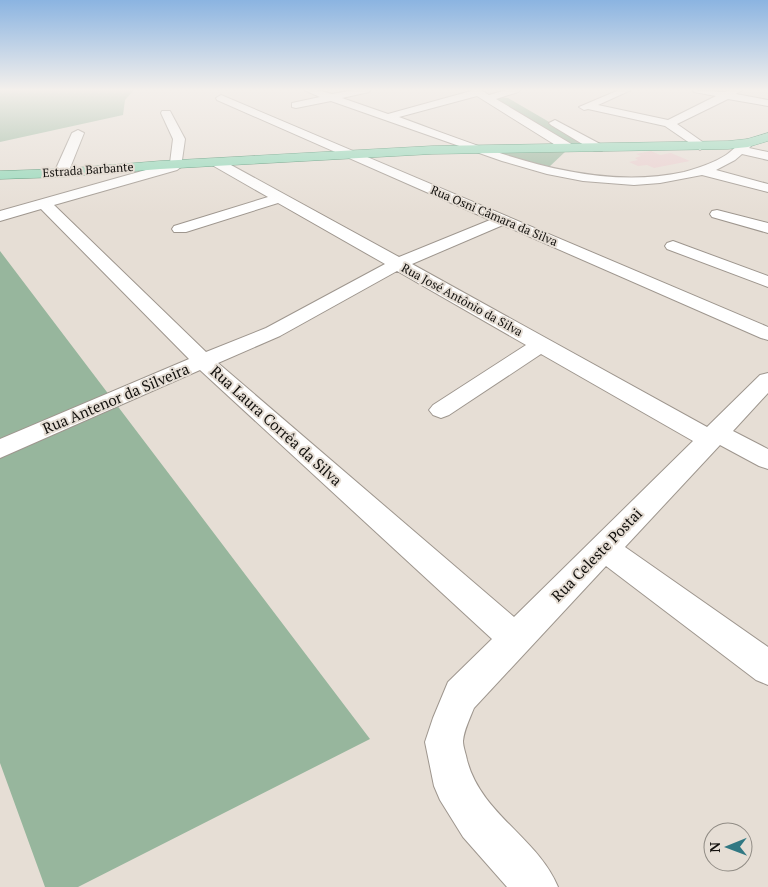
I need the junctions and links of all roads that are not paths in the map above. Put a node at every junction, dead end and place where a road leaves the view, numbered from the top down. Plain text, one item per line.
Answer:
1 (176, 131) edge
2 (297, 131) edge
3 (428, 131) edge
4 (542, 131) edge
5 (569, 131) edge
6 (679, 131) edge
7 (78, 133) dead end
8 (768, 137) edge
9 (700, 146) junction
10 (745, 146) junction
11 (569, 148) junction
12 (598, 148) junction
13 (478, 149) junction
14 (351, 155) junction
15 (768, 156) edge
16 (216, 162) junction
17 (176, 164) junction
18 (703, 171) junction
19 (61, 173) junction
20 (0, 175) edge
21 (768, 188) edge
22 (280, 198) junction
23 (44, 204) junction
24 (717, 214) dead end
25 (0, 216) edge
26 (502, 220) junction
27 (768, 228) edge
28 (180, 229) dead end
29 (673, 246) dead end
30 (398, 264) junction
31 (768, 282) edge
32 (768, 334) edge
33 (541, 344) junction
34 (203, 361) junction
35 (768, 380) edge
36 (441, 410) dead end
37 (712, 435) junction
38 (0, 449) edge
39 (768, 460) edge
40 (604, 548) junction
41 (515, 640) junction
42 (768, 668) edge
43 (536, 887) edge

1 - 17 street
2 - 14 street, Rua Osni Câmara da Silva
3 - 13 street
4 - 11 street
5 - 12 street
6 - 9 street
7 - 19 street
8 - 10 main road, Estrada Barbante
9 - 10 main road, Estrada Barbante
9 - 12 main road, Estrada Barbante
10 - 15 street
10 - 18 street
11 - 12 main road, Estrada Barbante
11 - 13 main road, Estrada Barbante
13 - 14 main road, Estrada Barbante
13 - 18 street
14 - 16 main road, Estrada Barbante
14 - 26 street, Rua Osni Câmara da Silva
16 - 17 main road, Estrada Barbante
16 - 22 street, Rua José Antônio da Silva
17 - 19 main road, Estrada Barbante
17 - 23 street
18 - 21 street
19 - 20 main road, Estrada Barbante
22 - 28 street
22 - 30 street, Rua José Antônio da Silva
23 - 25 street
23 - 34 street, Rua Laura Corrêa da Silva
24 - 27 street
26 - 30 street, Rua Antenor da Silveira
26 - 32 street, Rua Osni Câmara da Silva
29 - 31 street
30 - 33 street, Rua José Antônio da Silva
30 - 34 street, Rua Antenor da Silveira
33 - 36 street
33 - 37 street, Rua José Antônio da Silva
34 - 38 street, Rua Antenor da Silveira
34 - 41 street, Rua Laura Corrêa da Silva
35 - 37 street, Rua Celeste Postai
37 - 39 street, Rua José Antônio da Silva
37 - 40 street, Rua Celeste Postai
40 - 41 street, Rua Celeste Postai
40 - 42 street
41 - 43 street, Rua Celeste Postai

